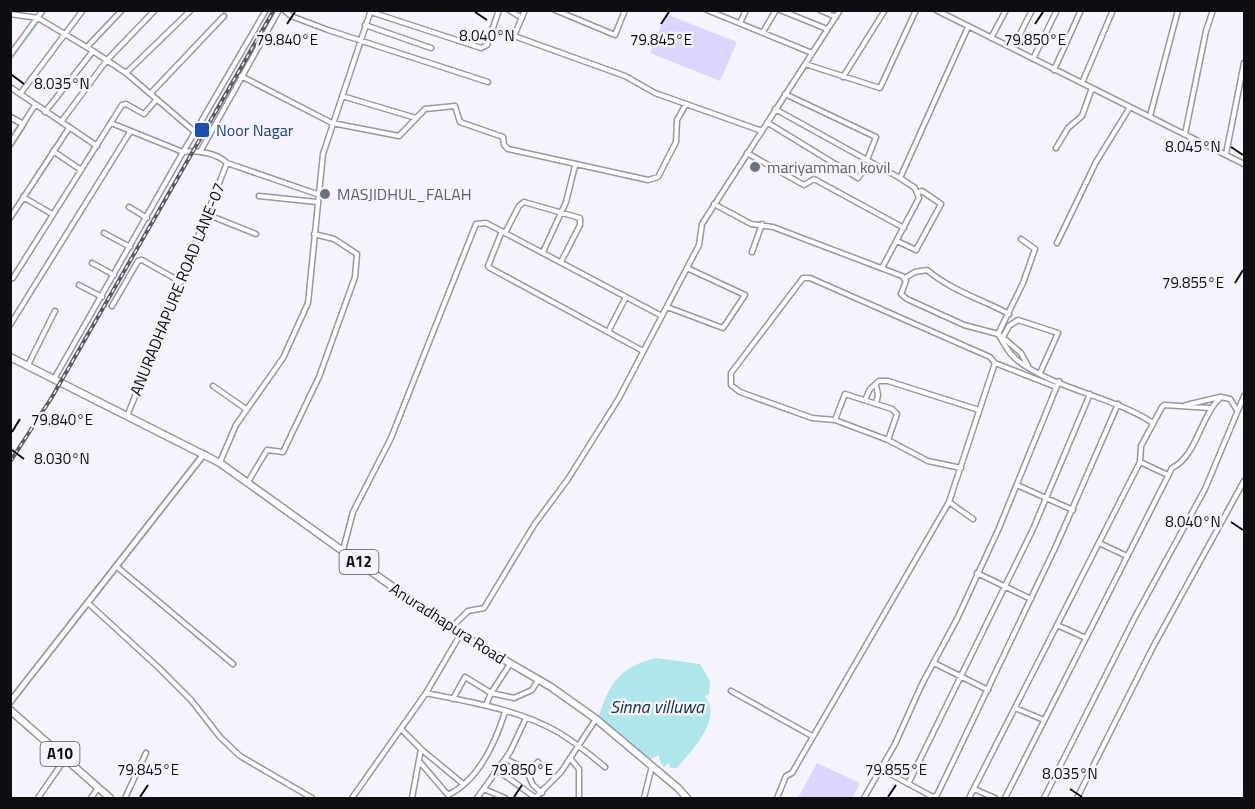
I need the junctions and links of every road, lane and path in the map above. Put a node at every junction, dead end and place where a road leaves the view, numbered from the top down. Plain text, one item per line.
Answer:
1 (43, 10) edge
2 (83, 10) edge
3 (122, 10) edge
4 (155, 10) edge
5 (191, 10) edge
6 (266, 10) edge
7 (279, 10) edge
8 (284, 10) edge
9 (499, 10) edge
10 (509, 10) edge
11 (525, 10) edge
12 (555, 10) edge
13 (625, 10) edge
14 (707, 10) edge
15 (746, 10) edge
16 (778, 10) edge
17 (820, 10) edge
18 (840, 10) edge
19 (885, 10) edge
20 (916, 10) edge
21 (936, 10) edge
22 (1006, 10) edge
23 (1032, 10) edge
24 (1058, 10) edge
25 (1081, 10) edge
26 (1113, 10) edge
27 (1178, 10) edge
28 (1213, 10) edge
29 (371, 11) edge
30 (10, 14) edge
31 (224, 16) dead end
32 (836, 16) junction
33 (38, 18) junction
34 (522, 18) junction
35 (740, 23) junction
36 (365, 25) junction
37 (968, 27) junction
38 (827, 29) junction
39 (763, 32) junction
40 (64, 34) junction
41 (991, 38) junction
42 (361, 41) junction
43 (87, 47) junction
44 (431, 48) dead end
45 (1013, 48) junction
46 (93, 51) junction
47 (812, 53) junction
48 (10, 55) edge
49 (1033, 59) junction
50 (107, 60) junction
51 (1245, 63) edge
52 (805, 64) junction
53 (1054, 70) junction
54 (126, 73) junction
55 (241, 76) junction
56 (843, 77) junction
57 (488, 82) dead end
58 (1082, 83) junction
59 (10, 87) edge
60 (1092, 88) junction
61 (151, 93) junction
62 (20, 94) junction
63 (785, 94) junction
64 (342, 96) junction
65 (157, 99) junction
66 (686, 104) junction
67 (35, 105) junction
68 (1130, 107) junction
69 (776, 109) junction
70 (45, 112) junction
71 (1150, 116) junction
72 (10, 117) edge
73 (416, 118) junction
74 (61, 122) junction
75 (111, 123) junction
76 (332, 123) junction
77 (768, 123) junction
78 (23, 124) junction
79 (69, 128) junction
80 (762, 131) junction
81 (130, 132) junction
82 (195, 132) junction
83 (1185, 134) junction
84 (10, 144) edge
85 (97, 146) junction
86 (1056, 148) dead end
87 (53, 151) junction
88 (183, 152) junction
89 (200, 152) junction
90 (747, 153) junction
91 (1226, 154) junction
92 (869, 161) junction
93 (227, 163) junction
94 (1245, 164) edge
95 (575, 166) junction
96 (81, 170) junction
97 (900, 178) junction
98 (919, 192) junction
99 (317, 194) junction
100 (259, 196) dead end
101 (23, 197) junction
102 (317, 202) junction
103 (714, 204) junction
104 (129, 207) dead end
105 (562, 212) junction
106 (52, 214) junction
107 (206, 214) junction
108 (10, 218) edge
109 (147, 218) junction
110 (762, 224) junction
111 (904, 228) junction
112 (503, 232) junction
113 (104, 234) dead end
114 (256, 234) dead end
115 (314, 234) junction
116 (1021, 239) dead end
117 (897, 241) junction
118 (1057, 243) dead end
119 (130, 247) junction
120 (543, 252) junction
121 (752, 252) dead end
122 (561, 262) junction
123 (92, 263) dead end
124 (687, 268) junction
125 (882, 268) junction
126 (114, 275) junction
127 (13, 278) dead end
128 (905, 278) junction
129 (181, 282) junction
130 (79, 285) dead end
131 (102, 297) junction
132 (626, 297) junction
133 (112, 306) dead end
134 (667, 308) junction
135 (55, 311) dead end
136 (1009, 314) junction
137 (662, 316) junction
138 (10, 325) edge
139 (608, 332) junction
140 (998, 334) junction
141 (1003, 337) junction
142 (643, 351) junction
143 (10, 357) edge
144 (994, 363) junction
145 (28, 365) junction
146 (1028, 367) junction
147 (1040, 373) junction
148 (54, 379) junction
149 (1059, 381) junction
150 (876, 385) junction
151 (213, 386) dead end
152 (1056, 387) junction
153 (1090, 394) junction
154 (1245, 396) edge
155 (1221, 397) junction
156 (865, 400) junction
157 (876, 404) junction
158 (1118, 404) junction
159 (1183, 406) junction
160 (1210, 408) junction
161 (246, 409) junction
162 (979, 410) junction
163 (1237, 413) junction
164 (128, 414) junction
165 (1245, 419) edge
166 (835, 420) junction
167 (1153, 423) junction
168 (888, 440) junction
169 (204, 454) junction
170 (1140, 462) junction
171 (220, 463) junction
172 (961, 468) junction
173 (1168, 475) junction
174 (1245, 481) edge
175 (248, 482) junction
176 (1017, 485) junction
177 (1046, 498) junction
178 (949, 502) junction
179 (1073, 510) junction
180 (973, 519) dead end
181 (1099, 543) junction
182 (343, 550) junction
183 (1127, 556) junction
184 (116, 566) junction
185 (977, 573) junction
186 (1005, 587) junction
187 (1031, 599) junction
188 (88, 603) junction
189 (1057, 625) junction
190 (450, 628) junction
191 (460, 635) junction
192 (1086, 638) junction
193 (934, 663) junction
194 (233, 664) dead end
195 (510, 664) junction
196 (961, 676) junction
197 (538, 680) junction
198 (988, 690) junction
199 (731, 691) dead end
200 (426, 693) junction
201 (490, 693) junction
202 (453, 699) junction
203 (10, 702) edge
204 (486, 705) junction
205 (1016, 708) junction
206 (10, 710) edge
207 (505, 712) junction
208 (526, 718) junction
209 (596, 719) junction
210 (1044, 720) junction
211 (402, 730) junction
212 (812, 736) junction
213 (577, 744) junction
214 (422, 749) junction
215 (146, 753) dead end
216 (569, 758) junction
217 (65, 759) junction
218 (505, 759) junction
219 (419, 761) junction
220 (538, 762) dead end
221 (652, 766) junction
222 (604, 767) dead end
223 (881, 768) junction
224 (497, 771) junction
225 (528, 773) junction
226 (463, 784) junction
227 (908, 784) junction
228 (98, 788) junction
229 (483, 789) junction
230 (974, 789) junction
231 (542, 793) junction
232 (38, 798) edge
233 (91, 798) edge
234 (110, 798) edge
235 (125, 798) edge
236 (312, 798) edge
237 (352, 798) edge
238 (412, 798) edge
239 (477, 798) edge
240 (505, 798) edge
241 (535, 798) edge
242 (579, 798) edge
243 (644, 798) edge
244 (687, 798) edge
245 (777, 798) edge
246 (864, 798) edge
247 (969, 798) edge
248 (995, 798) edge
249 (1005, 798) edge
250 (1044, 798) edge
251 (1077, 798) edge

1 - 33 street
2 - 40 street
3 - 43 street
4 - 50 street
5 - 54 street
6 - 82 street
7 - 55 street
8 - 42 street
9 - 29 street
10 - 34 street
11 - 34 street
12 - 13 street
14 - 35 street
15 - 35 street
16 - 38 street
16 - 39 street
17 - 32 street
18 - 32 street
19 - 56 street
20 - 56 street
21 - 37 street
22 - 41 street
23 - 45 street
24 - 49 street
25 - 53 street
26 - 58 street
27 - 71 street
28 - 83 street
29 - 36 street
30 - 33 street
31 - 61 street
32 - 38 street
33 - 40 street
33 - 48 street
34 - 66 street
35 - 39 street
36 - 42 street
36 - 44 street
37 - 41 street
37 - 97 street
38 - 47 street
39 - 47 street
40 - 43 street
40 - 62 street
41 - 45 street
42 - 57 street
42 - 64 street
43 - 46 street
45 - 49 street
46 - 50 street
46 - 70 street
47 - 52 street
49 - 53 street
50 - 54 street
50 - 74 street
51 - 91 street
52 - 56 street
52 - 63 street
53 - 58 street
54 - 61 street
55 - 76 street
55 - 89 street
58 - 60 street
59 - 62 street
60 - 68 street
60 - 86 street
61 - 65 street
62 - 67 street
63 - 69 street
63 - 92 street
64 - 73 street
64 - 76 street
65 - 75 street
65 - 82 street
66 - 80 street
66 - 95 street
67 - 70 street
67 - 78 street
68 - 71 street
68 - 118 street
69 - 77 street
69 - 92 street
70 - 74 street
71 - 83 street
72 - 78 street
73 - 76 street
73 - 95 street
74 - 79 street
75 - 81 street
75 - 85 street
76 - 99 street
77 - 80 street
77 - 92 street
78 - 84 street
79 - 85 street
79 - 87 street
80 - 90 street
81 - 88 street
81 - 138 street
82 - 88 street
83 - 91 street
85 - 96 street
87 - 96 street
87 - 101 street
88 - 89 street
88 - 109 street
89 - 93 street
90 - 103 street
90 - 111 street
91 - 94 street
92 - 97 street
93 - 99 street
93 - 107 street, ANURADHAPURE ROAD LANE-07
95 - 105 street
96 - 106 street
97 - 98 street
98 - 111 street
98 - 117 street
99 - 102 street
100 - 102 street
101 - 106 street
101 - 108 street
102 - 115 street
103 - 110 street
103 - 124 street
104 - 109 street
105 - 112 street
105 - 120 street
105 - 122 street
106 - 127 street
107 - 114 street
107 - 129 street, ANURADHAPURE ROAD LANE-07
109 - 119 street
110 - 121 street
110 - 125 street
111 - 117 street
112 - 120 street
112 - 139 street
112 - 182 street
113 - 119 street
115 - 161 street
115 - 175 street
116 - 136 street
117 - 125 street
119 - 126 street
120 - 122 street
122 - 132 street
123 - 126 street
124 - 134 street
124 - 134 street
125 - 128 street
126 - 131 street
128 - 136 street
128 - 140 street
129 - 133 street
129 - 164 street, ANURADHAPURE ROAD LANE-07
130 - 131 street
131 - 148 street
132 - 137 street
132 - 139 street
134 - 137 street
135 - 145 street
136 - 140 street
137 - 142 street
139 - 142 street
140 - 141 street
140 - 146 street
141 - 146 street
141 - 147 street
142 - 190 street
143 - 145 highway, Anuradhapura Road / A12
144 - 152 street
144 - 162 street
144 - 166 street
145 - 148 highway, Anuradhapura Road / A12
146 - 147 street
147 - 149 street
148 - 164 highway, Anuradhapura Road / A12
149 - 152 street
149 - 153 street
150 - 156 street
150 - 157 street
150 - 162 street
151 - 161 street
152 - 176 street
153 - 158 street
153 - 177 street
154 - 163 street
155 - 159 street
155 - 160 street
155 - 163 street
156 - 157 street
156 - 166 street
157 - 168 street
158 - 167 street
158 - 179 street
159 - 160 street
159 - 167 street
160 - 173 street
161 - 171 street
162 - 172 street
163 - 165 street
163 - 250 street
164 - 169 highway, Anuradhapura Road / A12
166 - 168 street
167 - 170 street
168 - 172 street
169 - 171 highway, Anuradhapura Road / A12
169 - 184 street
170 - 173 street
170 - 181 street
171 - 175 highway, Anuradhapura Road / A12
172 - 178 street
173 - 183 street
174 - 251 street
175 - 182 highway, Anuradhapura Road / A12
176 - 177 street
176 - 185 street
177 - 179 street
177 - 186 street
178 - 180 street
178 - 212 street
179 - 187 street
181 - 183 street
181 - 189 street
182 - 190 highway, Anuradhapura Road / A12
183 - 192 street
184 - 188 street
184 - 194 street
185 - 186 street
185 - 193 street
186 - 187 street
186 - 196 street
187 - 198 street
188 - 203 street
188 - 236 street
189 - 192 street
189 - 205 street
190 - 191 highway, Anuradhapura Road / A12
191 - 195 highway, Anuradhapura Road / A12
191 - 200 street
192 - 210 street
193 - 196 street
193 - 223 street
195 - 197 highway, Anuradhapura Road / A12
195 - 201 street
196 - 198 street
196 - 227 street
197 - 201 street
197 - 209 highway, Anuradhapura Road / A12
198 - 227 street
199 - 212 street
200 - 202 street
200 - 211 street
201 - 202 street
201 - 204 street
202 - 204 street
204 - 207 street
205 - 210 street
205 - 230 street
206 - 217 highway, A10
207 - 208 street
207 - 226 street
208 - 213 street
208 - 218 street
209 - 213 street
209 - 221 highway, Anuradhapura Road / A12
210 - 249 street
211 - 214 street
211 - 237 street
212 - 245 street
213 - 216 street
213 - 222 street
214 - 219 street
214 - 226 street
215 - 235 street
216 - 231 street
216 - 242 street
217 - 228 highway, A10
217 - 232 street
218 - 224 street
218 - 225 street
219 - 226 street
219 - 238 street
220 - 225 street
221 - 243 street
221 - 244 highway, Anuradhapura Road / A12
223 - 227 street
223 - 246 street
224 - 229 street
224 - 241 street
225 - 231 street
228 - 233 street
228 - 234 highway, A10
229 - 239 street
229 - 240 street
230 - 247 street
230 - 248 street
231 - 241 street

